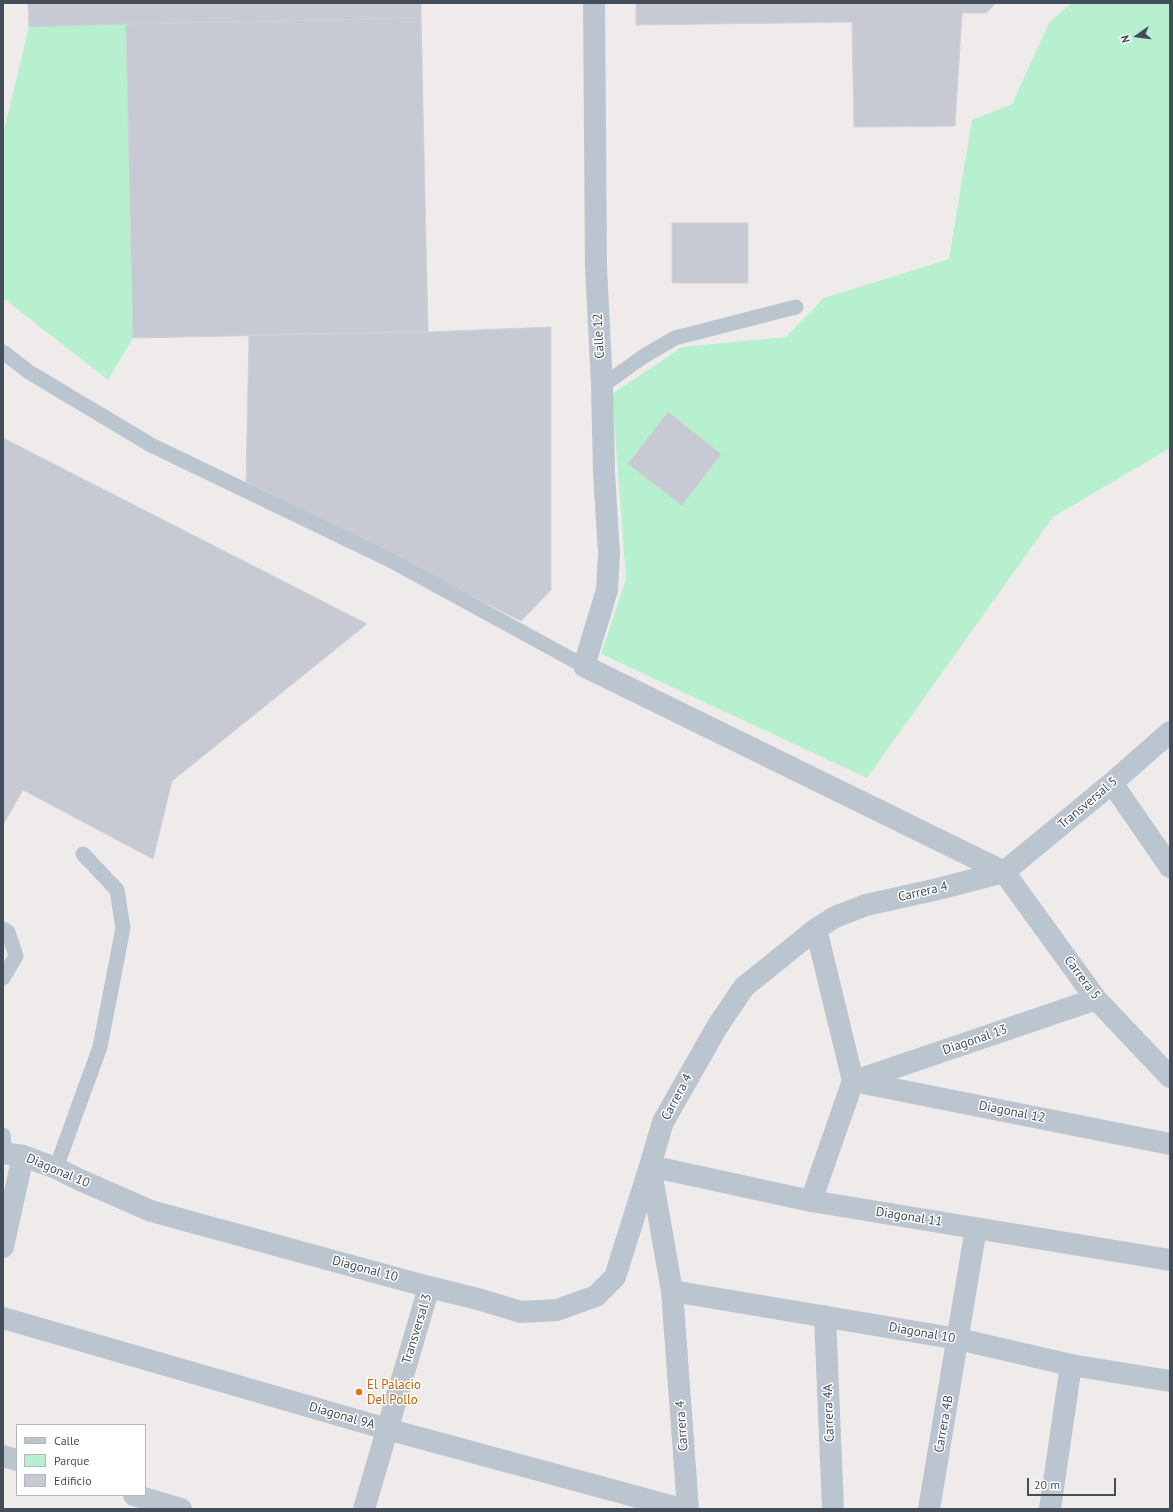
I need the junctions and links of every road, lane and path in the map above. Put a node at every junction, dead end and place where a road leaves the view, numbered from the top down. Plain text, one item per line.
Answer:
1 (594, 3) edge
2 (796, 307) dead end
3 (3, 352) edge
4 (602, 386) junction
5 (584, 666) junction
6 (1170, 732) edge
7 (1112, 783) junction
8 (83, 854) dead end
9 (1170, 867) edge
10 (1004, 872) junction
11 (3, 929) edge
12 (816, 929) junction
13 (3, 978) edge
14 (1096, 999) junction
15 (1170, 1076) edge
16 (853, 1081) junction
17 (1170, 1144) edge
18 (9, 1149) edge
19 (650, 1166) junction
20 (56, 1168) junction
21 (811, 1201) junction
22 (976, 1228) junction
23 (3, 1247) edge
24 (1170, 1260) edge
25 (429, 1287) junction
26 (672, 1291) junction
27 (826, 1316) junction
28 (3, 1318) edge
29 (958, 1339) junction
30 (1071, 1365) junction
31 (1170, 1381) edge
32 (387, 1429) junction
33 (3, 1456) edge
34 (16, 1460) edge
35 (137, 1496) edge
36 (181, 1509) edge
37 (364, 1509) edge
38 (682, 1509) edge
39 (688, 1509) edge
40 (833, 1509) edge
41 (929, 1509) edge
42 (1050, 1509) edge

1 - 4 street, Calle 12
2 - 4 lane
3 - 5 lane
4 - 5 street, Calle 12
5 - 10 street
6 - 7 street, Transversal 5
7 - 9 street
7 - 10 street, Transversal 5
8 - 20 lane
10 - 12 street, Carrera 4
10 - 14 street, Carrera 5
11 - 13 lane
12 - 16 street
12 - 19 street, Carrera 4
14 - 15 street, Carrera 5
14 - 16 street, Diagonal 13
16 - 17 street, Diagonal 12
16 - 21 street
18 - 20 street, Diagonal 10
18 - 23 street
19 - 21 street, Diagonal 11
19 - 25 street, Diagonal 10
19 - 26 street, Carrera 4
20 - 25 street, Diagonal 10
21 - 22 street, Diagonal 11
22 - 24 street, Diagonal 11
22 - 29 street, Carrera 4B
25 - 32 street, Transversal 3
26 - 27 street, Diagonal 10
26 - 39 street, Carrera 4
27 - 29 street, Diagonal 10
27 - 40 street, Carrera 4A
28 - 32 street, Diagonal 9A
29 - 30 street, Diagonal 10
29 - 41 street, Carrera 4B
30 - 31 street, Diagonal 10
30 - 42 street
32 - 37 street, Transversal 3
32 - 38 street, Diagonal 9A
33 - 34 street
35 - 36 street

